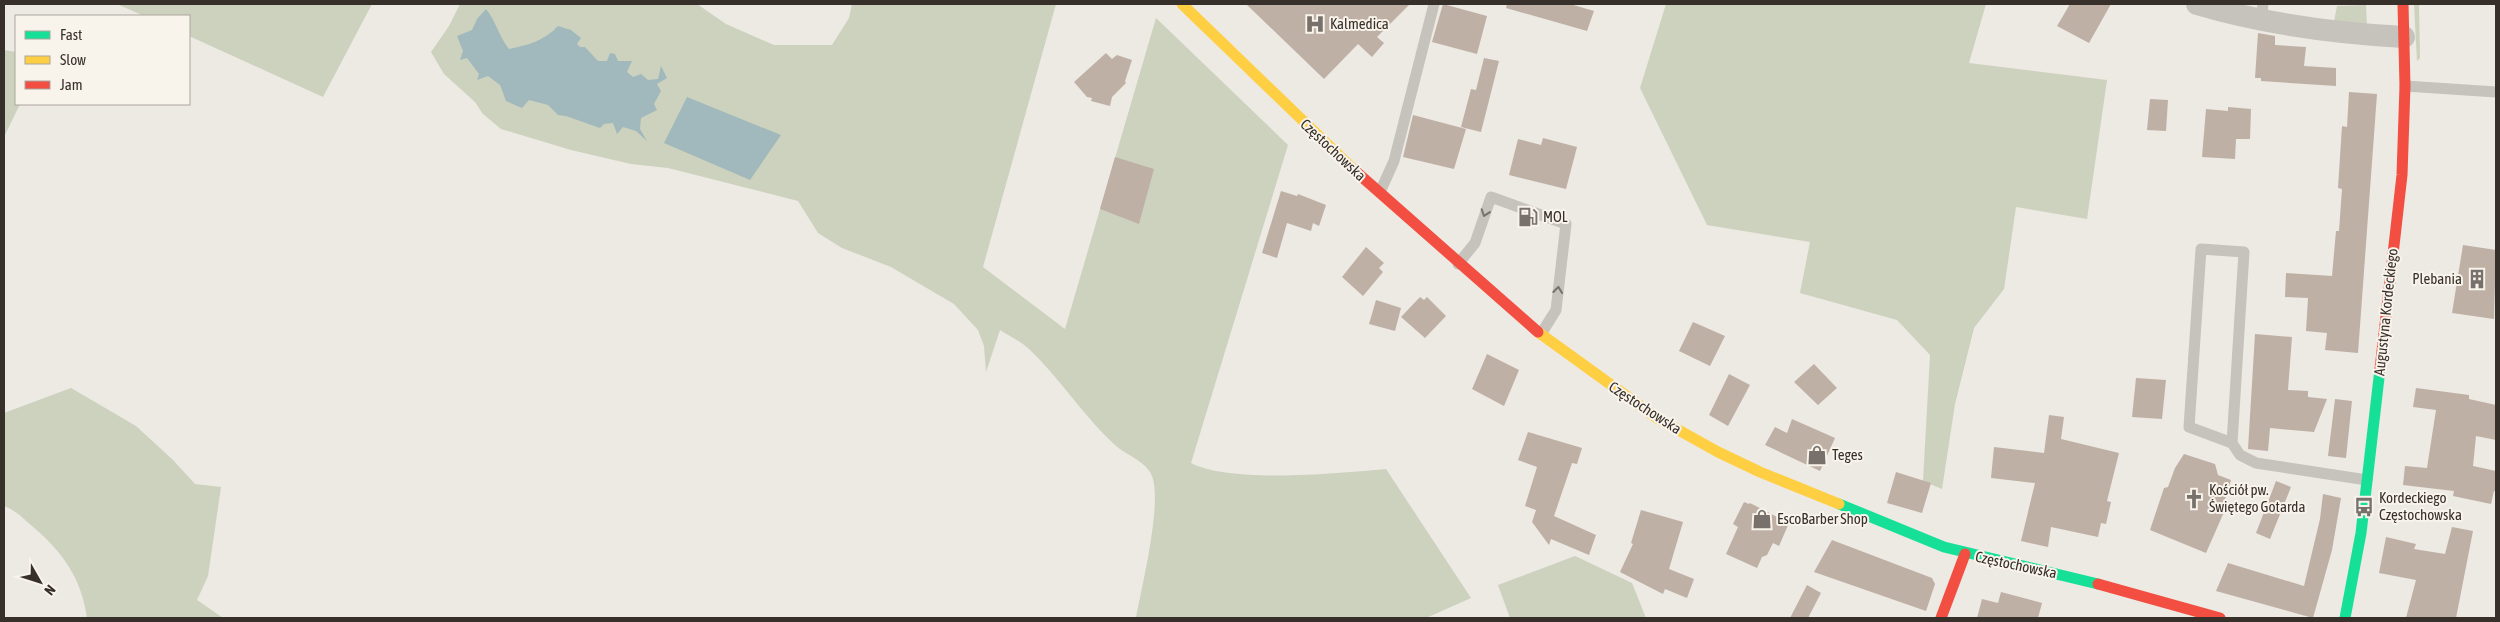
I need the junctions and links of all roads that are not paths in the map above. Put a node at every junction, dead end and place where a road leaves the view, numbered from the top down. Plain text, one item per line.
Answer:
1 (1182, 4) edge
2 (1434, 4) edge
3 (2197, 4) edge
4 (2403, 4) edge
5 (2262, 12) edge
6 (2404, 37) junction
7 (2405, 86) junction
8 (2496, 92) edge
9 (1380, 194) junction
10 (1458, 264) junction
11 (1541, 334) junction
12 (2232, 443) junction
13 (2367, 480) junction
14 (1965, 554) junction
15 (1941, 618) edge
16 (2220, 618) edge
17 (2345, 618) edge

1 - 9 main road, Częstochowska
2 - 9 lane
3 - 5 street
4 - 6 main road, Augustyna Kordeckiego
5 - 6 street
6 - 7 main road, Augustyna Kordeckiego
7 - 8 lane
7 - 13 main road, Augustyna Kordeckiego
9 - 10 main road, Częstochowska
10 - 11 main road, Częstochowska
11 -> 10 lane
11 - 14 main road, Częstochowska
12 - 12 lane
12 - 13 lane
13 - 17 main road, Augustyna Kordeckiego
14 - 15 main road
14 - 16 main road, Częstochowska

